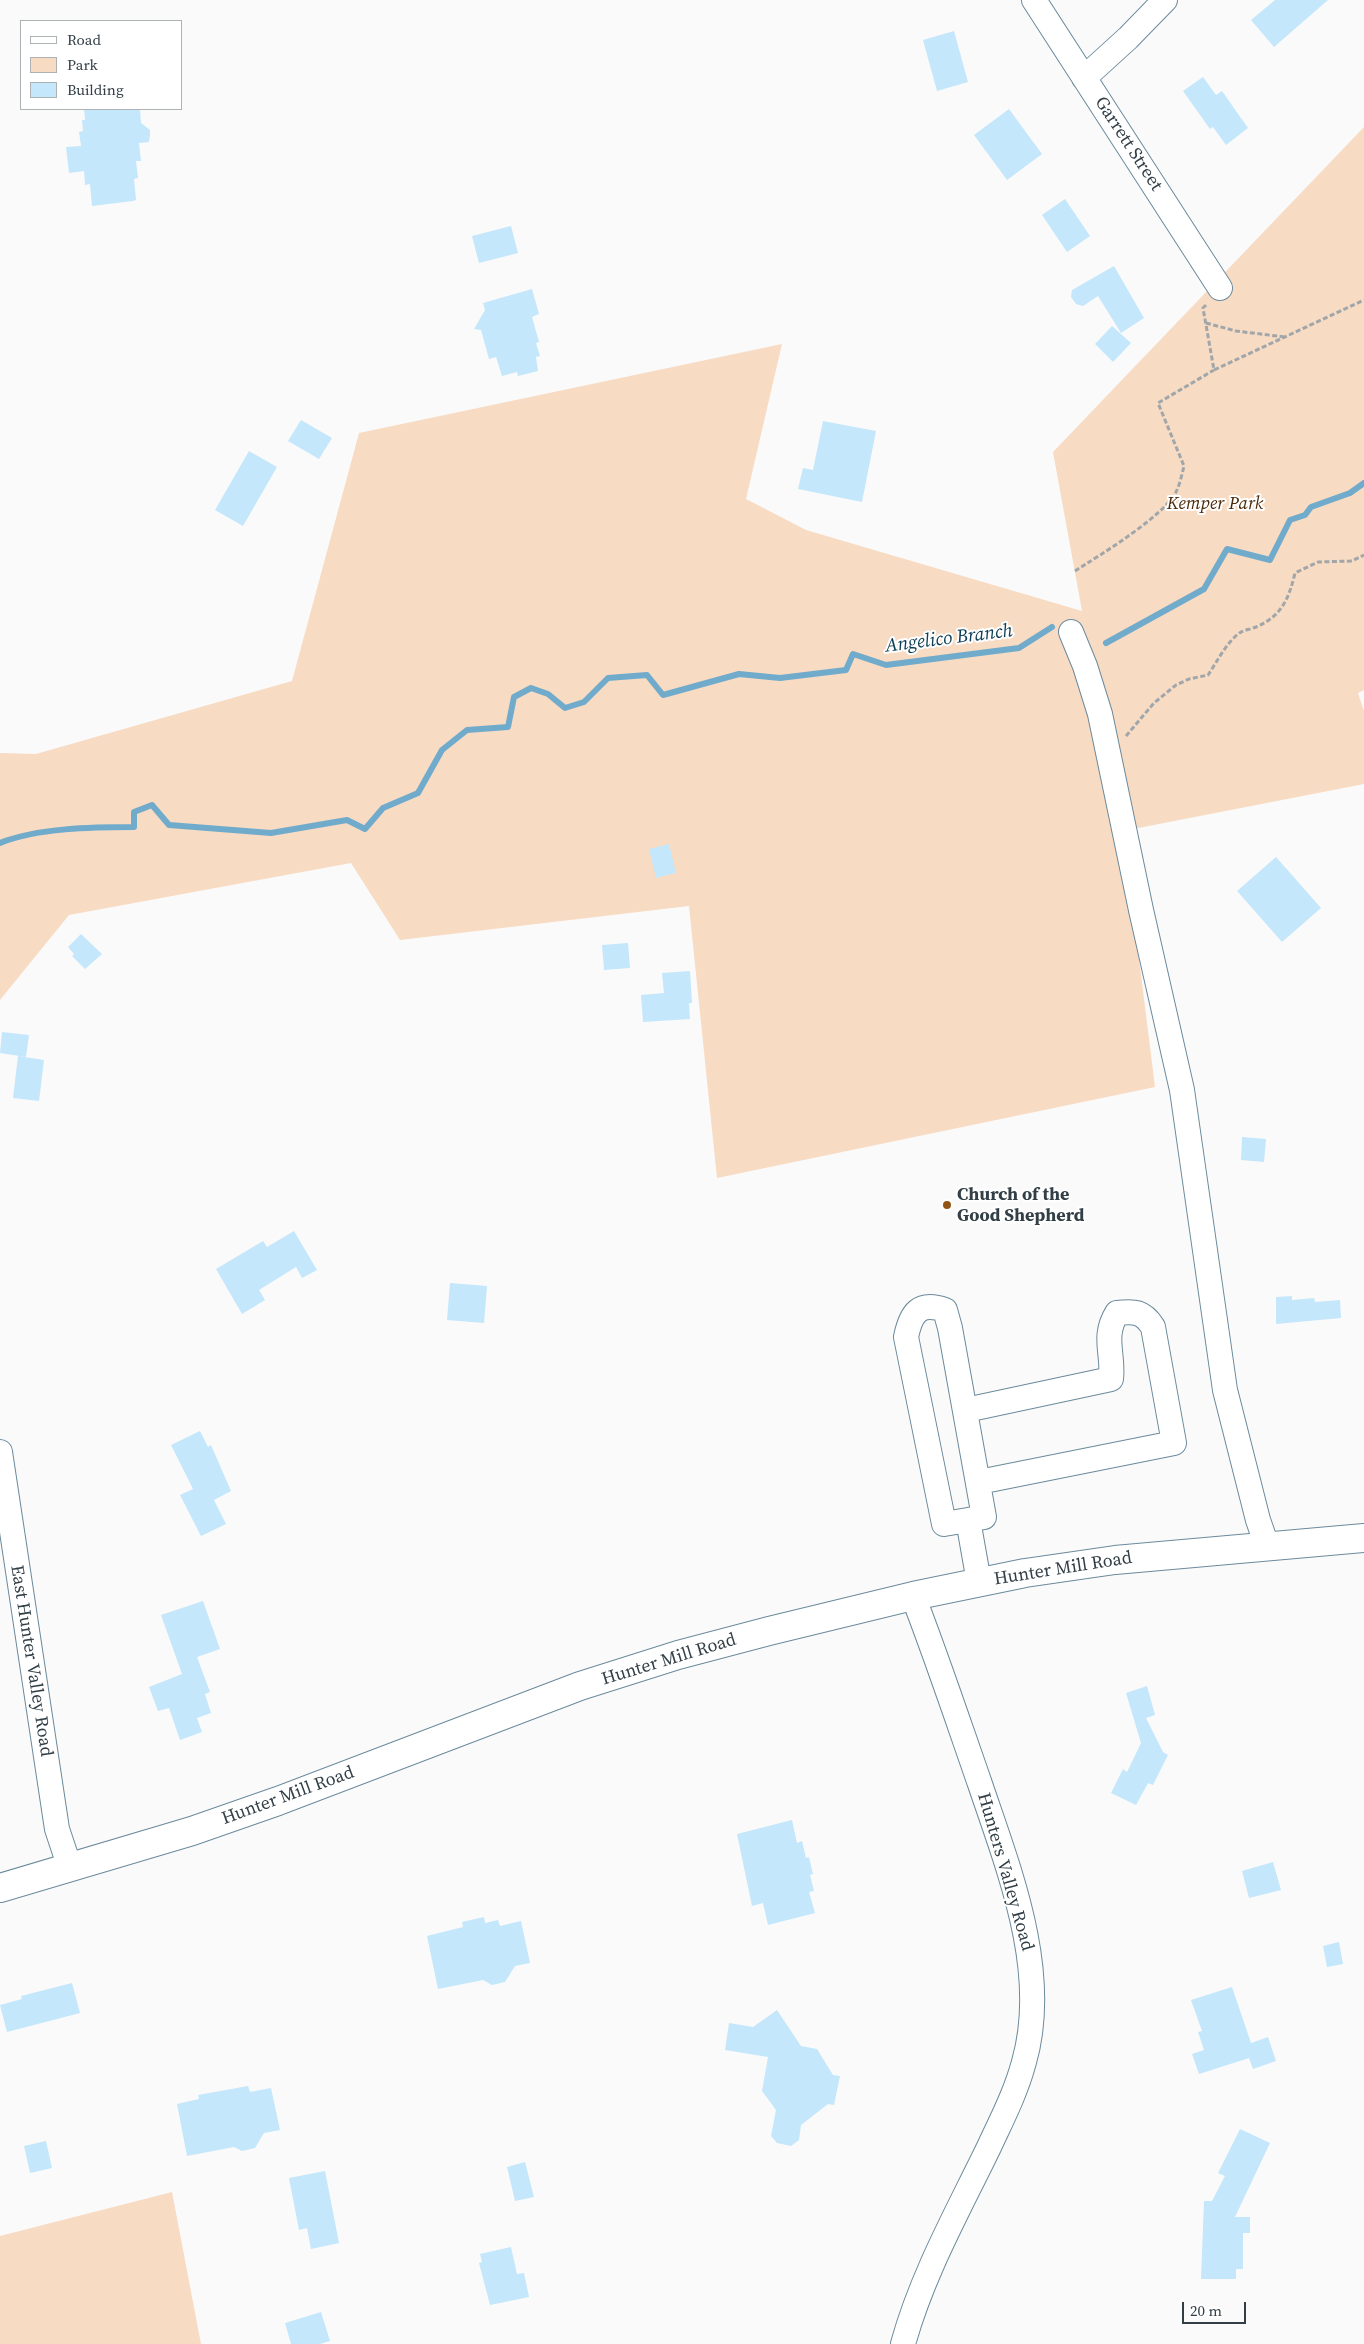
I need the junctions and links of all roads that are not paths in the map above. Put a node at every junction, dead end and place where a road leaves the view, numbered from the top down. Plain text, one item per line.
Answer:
1 (1034, 0) edge
2 (1165, 0) edge
3 (1084, 78) junction
4 (1220, 288) road end
5 (1071, 632) dead end
6 (966, 1410) junction
7 (0, 1452) edge
8 (979, 1482) junction
9 (968, 1520) junction
10 (1364, 1538) edge
11 (1267, 1546) junction
12 (979, 1582) junction
13 (913, 1596) junction
14 (70, 1868) junction
15 (0, 1888) edge
16 (903, 2344) edge

1 - 3 street, Garrett Street
2 - 3 street
3 - 4 street, Garrett Street
5 - 11 street
6 - 8 street
6 - 8 street
6 - 9 street
7 - 14 street, East Hunter Valley Road
8 - 9 street
9 - 12 street
10 - 11 main road, Hunter Mill Road
11 - 12 main road, Hunter Mill Road
12 - 13 main road, Hunter Mill Road
13 - 14 main road, Hunter Mill Road
13 - 16 street, Hunters Valley Road
14 - 15 main road, Hunter Mill Road

